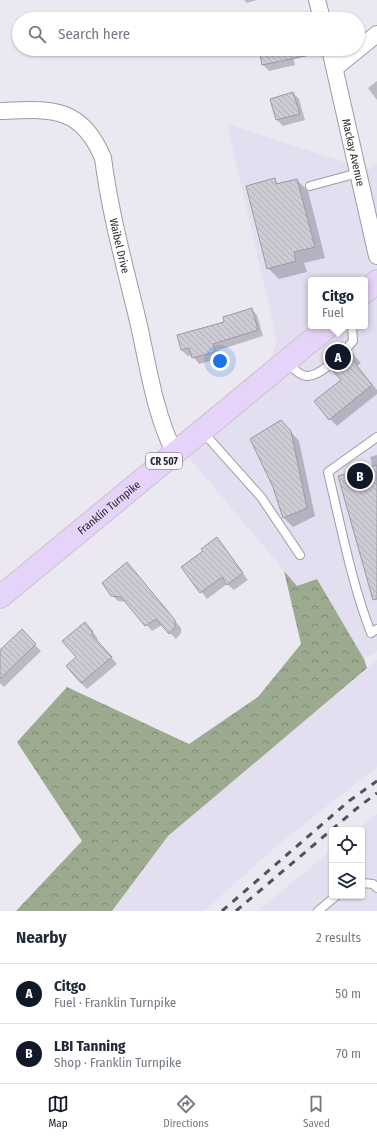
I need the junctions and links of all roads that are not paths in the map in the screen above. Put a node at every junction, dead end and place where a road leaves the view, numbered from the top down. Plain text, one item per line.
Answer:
1 (318, 0) edge
2 (321, 12) edge
3 (377, 34) edge
4 (365, 44) edge
5 (332, 56) edge
6 (350, 56) edge
7 (335, 68) junction
8 (0, 111) edge
9 (358, 173) junction
10 (310, 186) dead end
11 (377, 256) edge
12 (377, 281) edge
13 (368, 289) edge
14 (325, 329) edge
15 (352, 329) edge
16 (347, 348) dead end
17 (288, 361) junction
18 (328, 366) dead end
19 (202, 430) junction
20 (377, 437) edge
21 (174, 452) junction
22 (300, 555) dead end
23 (0, 597) edge
24 (377, 629) edge
25 (365, 883) edge
26 (377, 888) edge
27 (332, 899) edge
28 (318, 911) edge

1 - 2 street
3 - 4 street
5 - 7 street, Mackay Avenue
6 - 7 street
7 - 9 street, Mackay Avenue
8 - 21 street, Waibel Drive
9 - 10 lane
9 - 11 street, Mackay Avenue
12 - 13 main road
14 - 17 main road, Franklin Turnpike / CR 507
15 - 16 lane
17 - 18 lane
17 - 19 main road, Franklin Turnpike / CR 507
19 - 21 main road, Franklin Turnpike / CR 507
19 - 22 lane
20 - 24 lane
21 - 23 main road, Franklin Turnpike / CR 507
25 - 26 lane
27 - 28 lane

